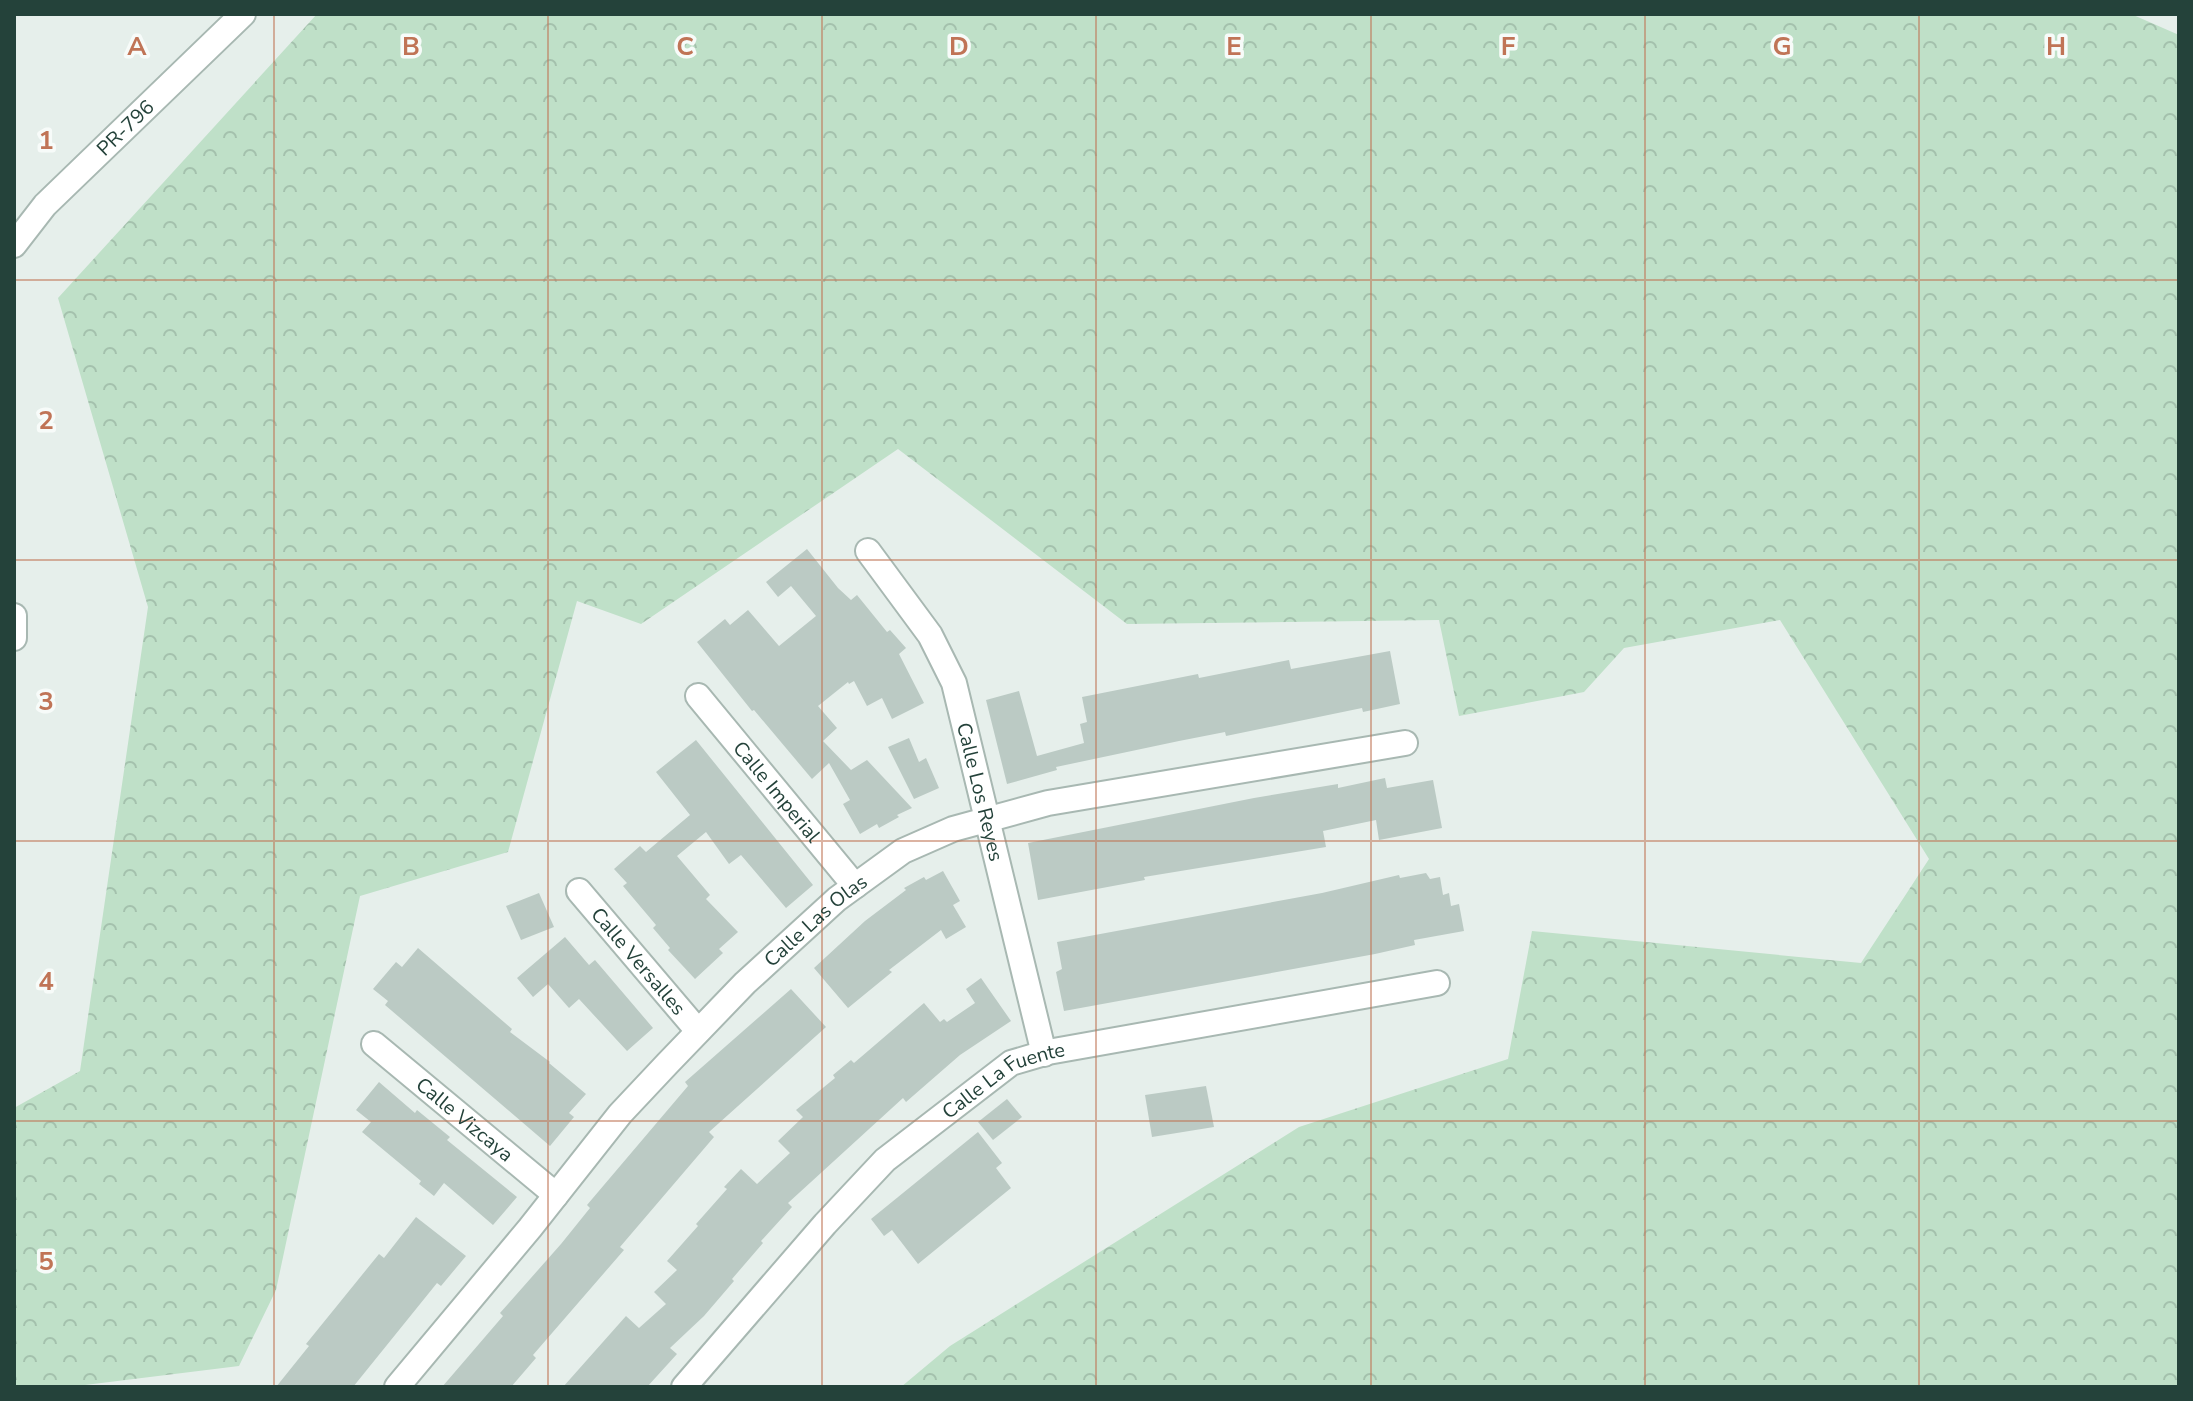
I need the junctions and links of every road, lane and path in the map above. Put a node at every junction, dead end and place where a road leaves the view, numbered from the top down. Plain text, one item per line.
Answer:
1 (243, 14) edge
2 (14, 245) edge
3 (868, 551) dead end
4 (14, 616) edge
5 (14, 638) edge
6 (698, 696) dead end
7 (1405, 743) dead end
8 (986, 820) junction
9 (855, 886) junction
10 (579, 891) dead end
11 (1437, 983) dead end
12 (698, 1031) junction
13 (374, 1044) dead end
14 (1044, 1054) junction
15 (556, 1195) junction
16 (397, 1387) edge
17 (684, 1387) edge

1 - 2 street, PR-796 / PR-796
3 - 8 street, Calle Los Reyes
4 - 5 street
6 - 9 street, Calle Imperial
7 - 8 street, Calle Las Olas
8 - 9 street, Calle Las Olas
8 - 14 street, Calle Los Reyes
9 - 12 street, Calle Las Olas
10 - 12 street, Calle Versalles
11 - 14 street, Calle La Fuente
12 - 15 street, Calle Las Olas
13 - 15 street, Calle Vizcaya
14 - 17 street, Calle La Fuente
15 - 16 street, Calle Las Olas

